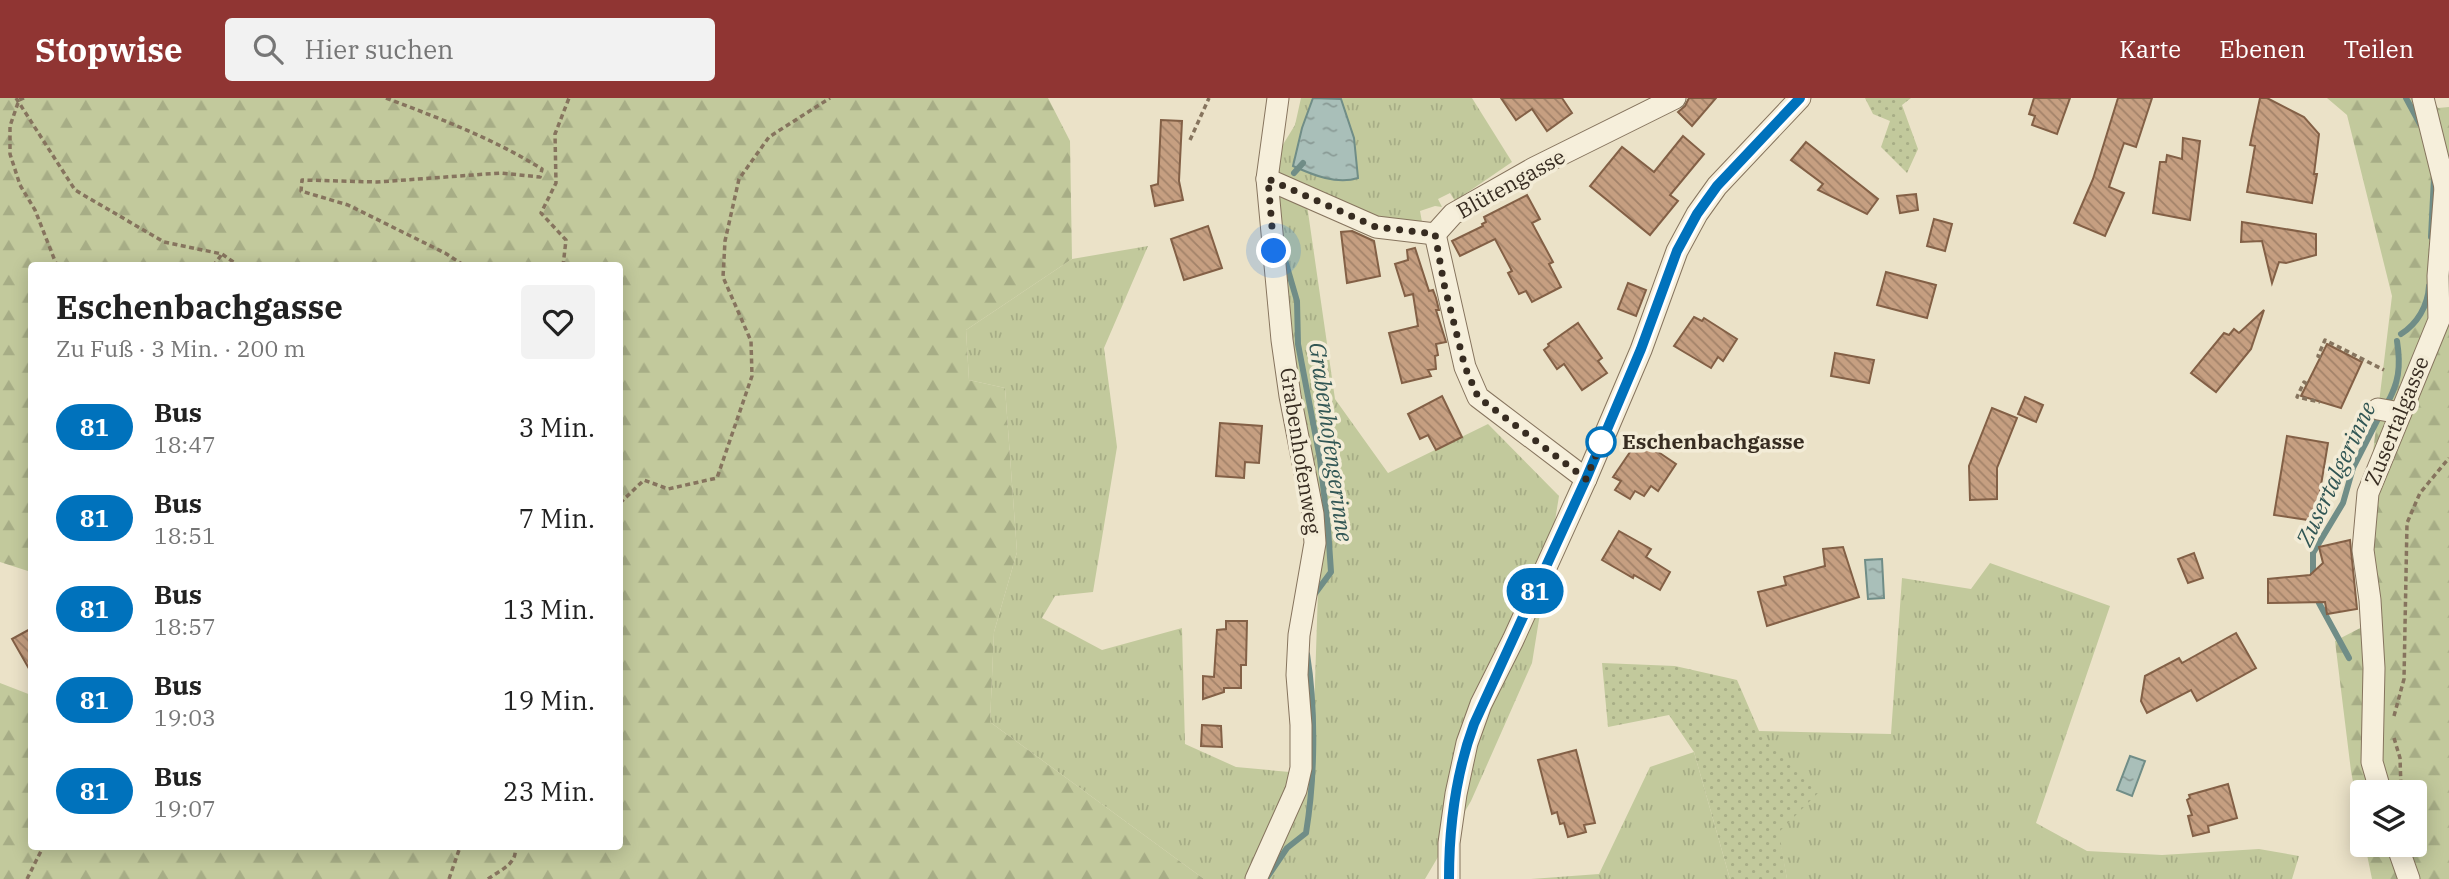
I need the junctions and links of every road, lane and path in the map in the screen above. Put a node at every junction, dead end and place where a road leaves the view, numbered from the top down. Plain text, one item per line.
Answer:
1 (386, 98) edge
2 (569, 98) edge
3 (830, 98) edge
4 (1209, 98) edge
5 (1278, 98) edge
6 (1800, 98) edge
7 (2423, 98) edge
8 (19, 99) edge
9 (1674, 99) edge
10 (1190, 140) dead end
11 (1268, 179) junction
12 (2447, 183) edge
13 (1435, 234) junction
14 (222, 254) junction
15 (55, 262) edge
16 (216, 262) edge
17 (233, 262) edge
18 (459, 262) edge
19 (563, 262) edge
20 (2321, 357) dead end
21 (2384, 370) dead end
22 (2307, 384) dead end
23 (2320, 402) dead end
24 (2449, 458) edge
25 (1586, 479) junction
26 (623, 500) edge
27 (2394, 718) dead end
28 (2394, 729) dead end
29 (2377, 780) edge
30 (2402, 780) edge
31 (42, 850) edge
32 (459, 850) edge
33 (515, 850) edge
34 (2401, 857) edge
35 (27, 879) edge
36 (449, 879) edge
37 (488, 879) edge
38 (1256, 879) edge
39 (1449, 879) edge
40 (2409, 879) edge

1 - 18 path
2 - 19 path
3 - 26 path
4 - 10 path
5 - 11 street, Grabenhofenweg
6 - 25 street
7 - 12 street, Zusertalgasse
8 - 14 path
8 - 15 path
9 - 13 street, Blütengasse
11 - 13 street, Blütengasse
11 - 38 street, Grabenhofenweg
12 - 29 street, Zusertalgasse
13 - 25 street
14 - 16 path
14 - 17 path
20 - 21 path
22 - 23 path
24 - 27 path
25 - 39 street
28 - 30 path
31 - 35 path
32 - 36 path
33 - 37 path
34 - 40 street

